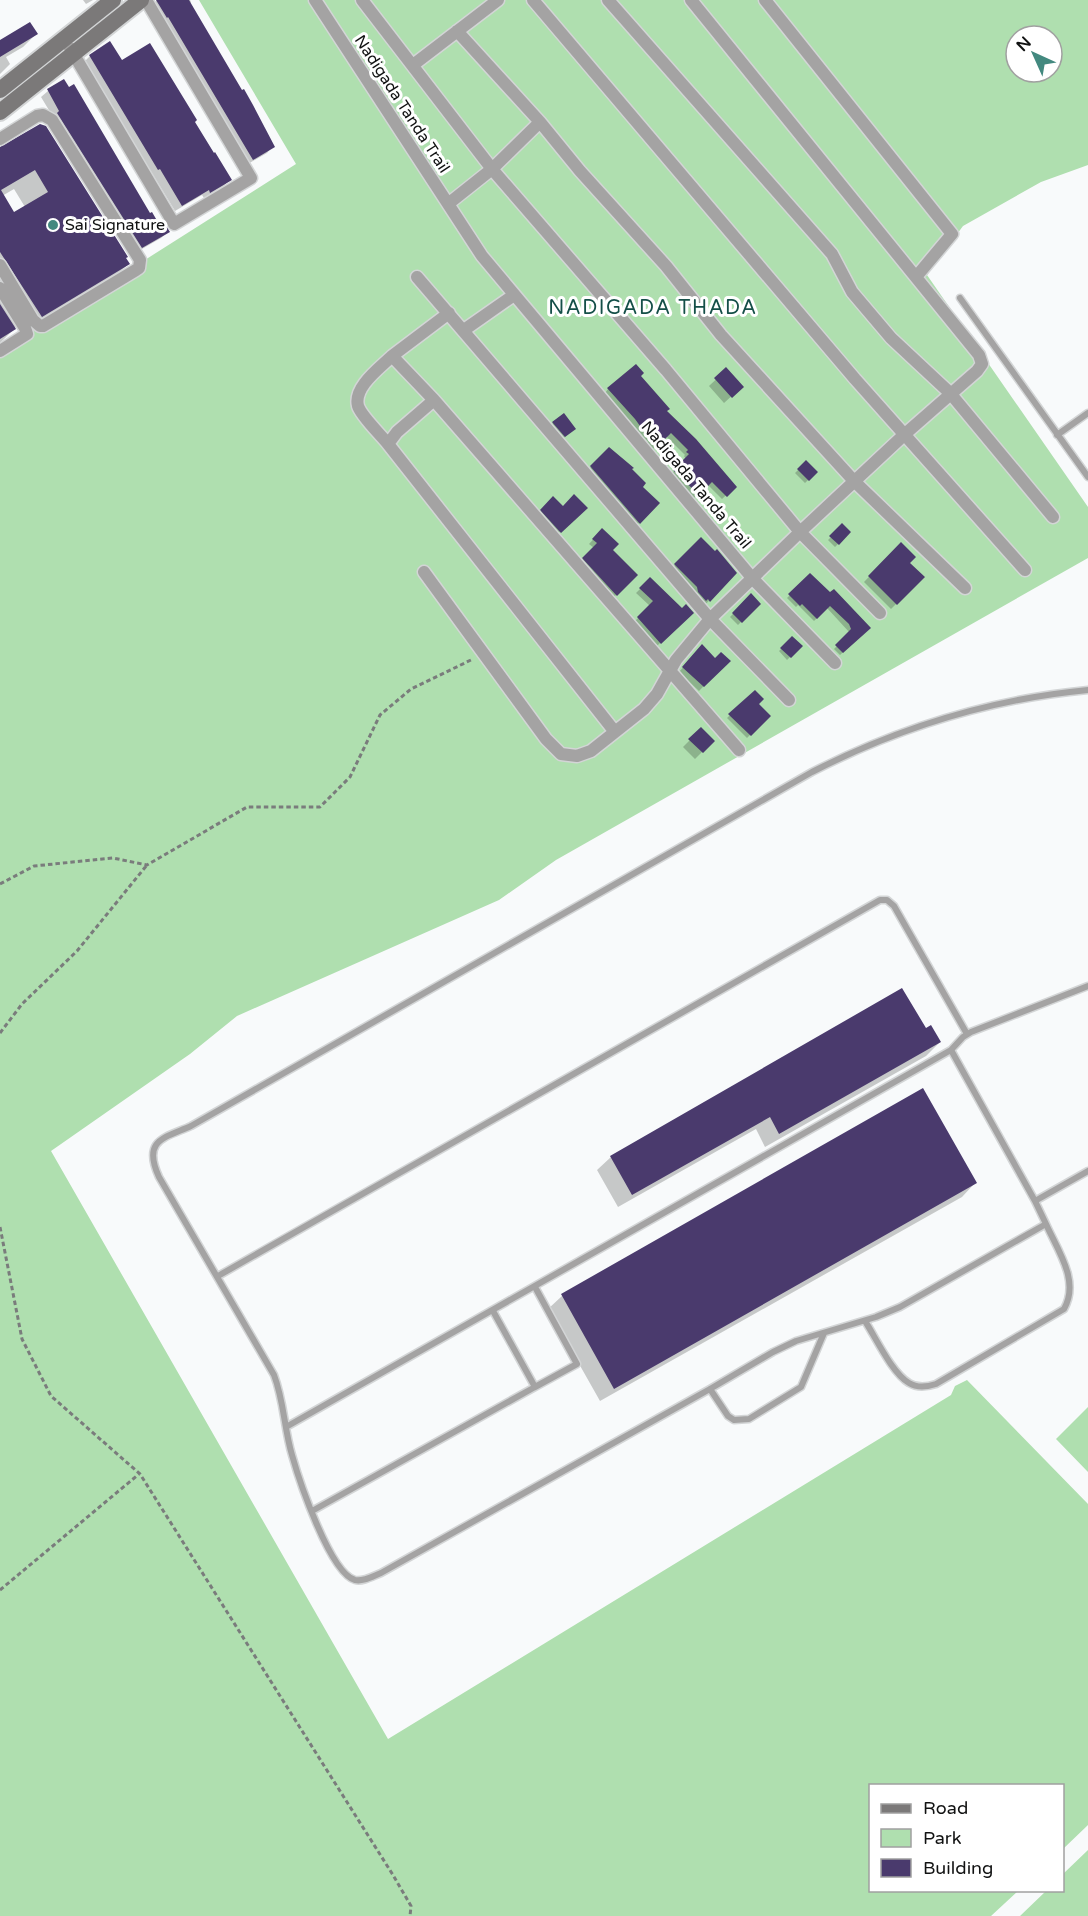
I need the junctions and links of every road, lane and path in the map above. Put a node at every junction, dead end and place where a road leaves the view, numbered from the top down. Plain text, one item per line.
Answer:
1 (113, 0) edge
2 (141, 0) edge
3 (146, 0) edge
4 (315, 0) edge
5 (363, 0) edge
6 (498, 0) edge
7 (532, 0) edge
8 (608, 0) edge
9 (691, 0) edge
10 (765, 0) edge
11 (457, 31) junction
12 (69, 46) junction
13 (413, 65) junction
14 (0, 90) edge
15 (4, 109) edge
16 (28, 121) junction
17 (540, 122) junction
18 (0, 139) edge
19 (492, 169) junction
20 (448, 204) junction
21 (0, 265) edge
22 (417, 277) dead end
23 (916, 277) junction
24 (0, 288) edge
25 (514, 295) junction
26 (960, 298) dead end
27 (449, 313) junction
28 (464, 330) junction
29 (0, 351) edge
30 (392, 356) junction
31 (950, 393) junction
32 (434, 400) junction
33 (1088, 412) edge
34 (904, 434) junction
35 (1057, 435) junction
36 (388, 444) junction
37 (1088, 477) edge
38 (854, 482) junction
39 (1053, 517) dead end
40 (800, 532) junction
41 (1025, 570) dead end
42 (424, 573) dead end
43 (753, 579) junction
44 (965, 588) dead end
45 (880, 613) dead end
46 (710, 620) junction
47 (484, 654) junction
48 (835, 663) dead end
49 (669, 672) junction
50 (1088, 690) edge
51 (789, 700) dead end
52 (615, 732) junction
53 (739, 750) dead end
54 (147, 866) junction
55 (0, 884) edge
56 (1088, 986) edge
57 (0, 1033) edge
58 (967, 1034) junction
59 (951, 1050) junction
60 (1088, 1171) edge
61 (1035, 1201) junction
62 (1046, 1224) junction
63 (0, 1227) edge
64 (218, 1276) junction
65 (535, 1287) junction
66 (493, 1311) junction
67 (865, 1321) junction
68 (824, 1333) junction
69 (535, 1387) junction
70 (710, 1389) junction
71 (286, 1427) junction
72 (140, 1474) junction
73 (312, 1511) junction
74 (0, 1590) edge
75 (410, 1916) edge

1 - 12 main road
2 - 12 main road
3 - 12 street
4 - 20 street, Nadigada Tanda Trail
5 - 13 street
6 - 11 street
7 - 34 street
8 - 31 street
9 - 23 street
10 - 23 street
11 - 13 street
11 - 17 street
12 - 14 main road
12 - 15 main road
13 - 19 street
15 - 16 street
16 - 18 street
16 - 21 street
17 - 19 street
17 - 38 street
19 - 20 street
19 - 40 street
20 - 25 street, Nadigada Tanda Trail
22 - 27 street
23 - 31 street
24 - 29 street
25 - 28 street
25 - 43 street, Nadigada Tanda Trail
26 - 35 lane
27 - 28 street
27 - 30 street
28 - 46 street
30 - 32 street
30 - 36 street
31 - 34 street
31 - 39 street
32 - 36 street
32 - 49 street
33 - 35 lane
34 - 38 street
34 - 41 street
35 - 37 lane
36 - 52 street
38 - 40 street
38 - 44 street
40 - 43 street
40 - 45 street
42 - 47 street
43 - 46 street
43 - 48 street, Nadigada Tanda Trail
46 - 49 street
46 - 51 street
47 - 52 street
47 - 54 path
49 - 52 street
49 - 53 street
50 - 64 lane
54 - 55 path
54 - 57 path
56 - 58 lane
58 - 59 lane
58 - 64 lane
59 - 61 lane
59 - 65 lane
60 - 61 lane
61 - 62 lane
62 - 67 lane
62 - 67 lane
63 - 72 path
64 - 71 lane
65 - 66 lane
65 - 69 lane
66 - 69 lane
66 - 71 lane
67 - 68 lane
68 - 70 lane
68 - 70 lane
69 - 73 lane
70 - 73 lane
71 - 73 lane
72 - 74 path
72 - 75 path

